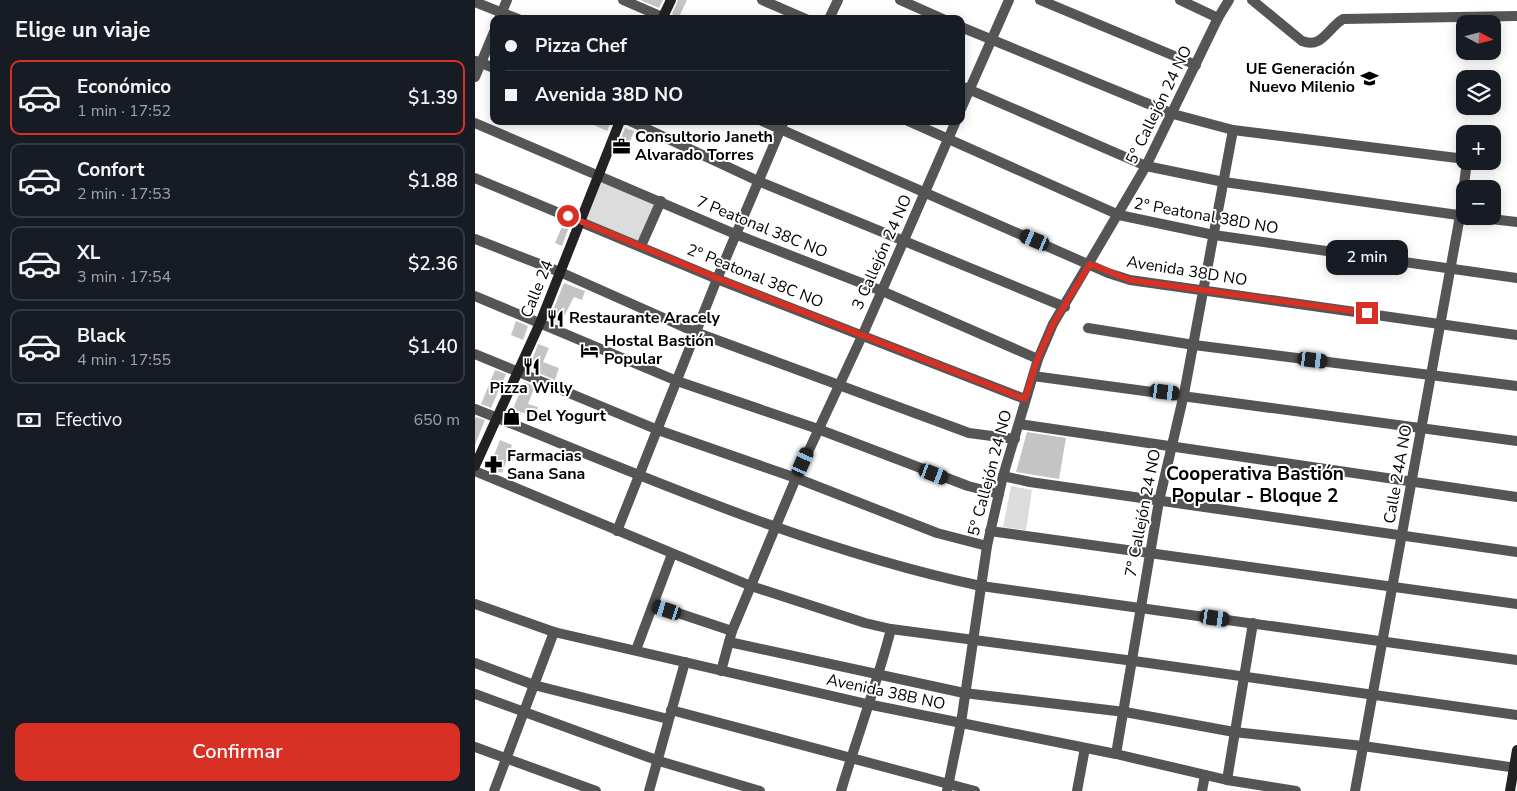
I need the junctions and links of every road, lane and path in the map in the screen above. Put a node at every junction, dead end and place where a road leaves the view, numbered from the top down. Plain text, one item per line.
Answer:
1 (507, 0) edge
2 (623, 0) edge
3 (671, 0) edge
4 (762, 0) edge
5 (838, 0) edge
6 (900, 0) edge
7 (1009, 0) edge
8 (1040, 0) edge
9 (1180, 0) edge
10 (1229, 0) edge
11 (1252, 0) edge
12 (475, 2) edge
13 (499, 15) edge
14 (501, 15) edge
15 (657, 15) edge
16 (665, 15) edge
17 (797, 15) edge
18 (831, 15) edge
19 (934, 15) edge
20 (1517, 16) edge
21 (1217, 18) junction
22 (965, 29) edge
23 (490, 40) edge
24 (991, 40) junction
25 (478, 62) edge
26 (1196, 65) junction
27 (490, 66) edge
28 (475, 77) edge
29 (966, 88) edge
30 (1173, 114) junction
31 (475, 123) edge
32 (618, 125) edge
33 (639, 125) edge
34 (782, 125) edge
35 (917, 125) edge
36 (954, 125) edge
37 (1233, 130) junction
38 (949, 139) junction
39 (1456, 160) edge
40 (1146, 166) junction
41 (600, 174) junction
42 (475, 178) edge
43 (758, 181) junction
44 (1224, 182) junction
45 (925, 192) junction
46 (661, 201) junction
47 (1119, 215) junction
48 (1456, 215) edge
49 (1501, 220) edge
50 (581, 221) junction
51 (1517, 222) edge
52 (1462, 225) edge
53 (735, 234) junction
54 (1214, 235) junction
55 (475, 239) edge
56 (904, 240) junction
57 (641, 246) junction
58 (1090, 264) junction
59 (1451, 268) junction
60 (560, 272) junction
61 (717, 278) junction
62 (1517, 278) edge
63 (1203, 290) junction
64 (882, 291) junction
65 (475, 296) edge
66 (1065, 307) junction
67 (540, 323) junction
68 (1441, 324) junction
69 (1088, 328) dead end
70 (695, 332) junction
71 (863, 334) junction
72 (1517, 336) edge
73 (1194, 345) junction
74 (475, 354) edge
75 (1037, 360) junction
76 (519, 371) junction
77 (1431, 375) junction
78 (1033, 376) junction
79 (677, 381) junction
80 (839, 383) junction
81 (1517, 386) edge
82 (1184, 394) junction
83 (1025, 399) junction
84 (475, 410) edge
85 (497, 418) junction
86 (1019, 424) junction
87 (1422, 427) junction
88 (658, 430) junction
89 (818, 430) junction
90 (1015, 439) junction
91 (1517, 441) edge
92 (1171, 448) junction
93 (475, 466) edge
94 (475, 471) edge
95 (640, 475) junction
96 (1003, 476) junction
97 (796, 478) junction
98 (1412, 482) junction
99 (999, 494) junction
100 (1517, 497) edge
101 (1159, 501) junction
102 (775, 527) junction
103 (617, 531) junction
104 (990, 531) junction
105 (1402, 535) junction
106 (987, 546) junction
107 (1517, 552) edge
108 (672, 554) junction
109 (1150, 554) junction
110 (751, 586) junction
111 (981, 586) junction
112 (1393, 586) junction
113 (475, 604) edge
114 (1517, 604) edge
115 (654, 606) junction
116 (1140, 607) junction
117 (1253, 623) junction
118 (891, 629) junction
119 (732, 631) junction
120 (554, 632) junction
121 (972, 639) junction
122 (1383, 641) junction
123 (729, 642) junction
124 (637, 650) junction
125 (1517, 660) edge
126 (1134, 661) junction
127 (685, 662) junction
128 (475, 663) edge
129 (721, 671) junction
130 (879, 674) junction
131 (1244, 676) junction
132 (534, 685) junction
133 (964, 693) junction
134 (475, 694) edge
135 (1373, 695) junction
136 (867, 704) junction
137 (524, 711) junction
138 (1125, 712) junction
139 (669, 714) junction
140 (1517, 715) edge
141 (961, 723) junction
142 (1234, 732) junction
143 (1363, 746) junction
144 (475, 747) edge
145 (1085, 748) junction
146 (1517, 750) edge
147 (1116, 754) junction
148 (506, 758) junction
149 (850, 758) junction
150 (659, 761) junction
151 (1515, 768) edge
152 (1205, 775) junction
153 (1227, 780) junction
154 (948, 788) edge
155 (494, 791) edge
156 (597, 791) edge
157 (649, 791) edge
158 (760, 791) edge
159 (841, 791) edge
160 (975, 791) edge
161 (1077, 791) edge
162 (1202, 791) edge
163 (1296, 791) edge
164 (1355, 791) edge
165 (1510, 791) edge

1 - 14 street
2 - 15 street
3 - 16 street
4 - 17 street
5 - 18 street
6 - 19 street
7 - 24 street
8 - 26 street
9 - 21 street
10 - 21 street, 5° Callejón 24 NO
11 - 20 street
12 - 13 street
21 - 26 street, 5° Callejón 24 NO
22 - 24 street
23 - 25 street
24 - 29 street
24 - 30 street
25 - 27 street
25 - 28 street
26 - 30 street, 5° Callejón 24 NO
29 - 40 street
30 - 37 street
30 - 40 street, 5° Callejón 24 NO
31 - 41 street, 7 Peatonal 38C NO
32 - 41 street, Calle 24
33 - 43 street
34 - 43 street
34 - 45 street, Avenida 38D NO
35 - 38 street, 2° Peatonal 38D NO
36 - 38 street, 3 Callejón 24 NO
37 - 39 street
37 - 44 street, 7° Callejón 24 NO
38 - 45 street, 3 Callejón 24 NO
38 - 47 street, 2° Peatonal 38D NO
40 - 44 street
40 - 47 street, 5° Callejón 24 NO
41 - 46 street, 7 Peatonal 38C NO
41 - 50 street, Calle 24
42 - 50 street, 2° Peatonal 38C NO
43 - 53 street
43 - 56 street
44 - 48 street
44 - 54 street, 7° Callejón 24 NO
45 - 56 street, 3 Callejón 24 NO
45 - 58 street, Avenida 38D NO
46 - 53 street, 7 Peatonal 38C NO
46 - 57 street
47 - 54 street, 2° Peatonal 38D NO
47 - 58 street, 5° Callejón 24 NO
49 - 51 street
50 - 57 street, 2° Peatonal 38C NO
50 - 60 street, Calle 24
52 - 59 street, Calle 24A NO
53 - 61 street
53 - 64 street, 7 Peatonal 38C NO
54 - 59 street, 2° Peatonal 38D NO
54 - 63 street, 7° Callejón 24 NO
55 - 60 street
56 - 64 street, 3 Callejón 24 NO
56 - 66 street
57 - 61 street, 2° Peatonal 38C NO
58 - 63 street, Avenida 38D NO
58 - 66 street, 5° Callejón 24 NO
59 - 62 street, 2° Peatonal 38D NO
59 - 68 street, Calle 24A NO
60 - 67 street, Calle 24
60 - 70 street
61 - 70 street
61 - 71 street, 2° Peatonal 38C NO
63 - 68 street, Avenida 38D NO
63 - 73 street, 7° Callejón 24 NO
64 - 71 street, 3 Callejón 24 NO
64 - 75 street, 7 Peatonal 38C NO
65 - 67 street
66 - 75 street, 5° Callejón 24 NO
67 - 76 street, Calle 24
67 - 79 street
68 - 72 street, Avenida 38D NO
68 - 77 street, Calle 24A NO
69 - 73 street
70 - 79 street
70 - 80 street
71 - 80 street, 3 Callejón 24 NO
71 - 83 street, 2° Peatonal 38C NO
73 - 77 street
73 - 82 street, 7° Callejón 24 NO
74 - 76 street
75 - 78 street, 5° Callejón 24 NO
76 - 85 street, Calle 24
76 - 88 street
77 - 81 street
77 - 87 street, Calle 24A NO
78 - 82 street
78 - 83 street, 5° Callejón 24 NO
79 - 88 street
79 - 89 street
80 - 89 street, 3 Callejón 24 NO
80 - 90 street
82 - 87 street
82 - 92 street, 7° Callejón 24 NO
83 - 86 street, 5° Callejón 24 NO
84 - 85 street
85 - 93 street, Calle 24
85 - 95 street
86 - 90 street, 5° Callejón 24 NO
86 - 92 street
87 - 91 street
87 - 98 street, Calle 24A NO
88 - 95 street
88 - 97 street
89 - 97 street, 3 Callejón 24 NO
89 - 99 street
90 - 96 street, 5° Callejón 24 NO
92 - 98 street
92 - 101 street, 7° Callejón 24 NO
94 - 103 street
95 - 102 street
95 - 103 street
96 - 99 street, 5° Callejón 24 NO
96 - 101 street
97 - 102 street, 3 Callejón 24 NO
97 - 106 street
98 - 100 street
98 - 105 street, Calle 24A NO
99 - 104 street, 5° Callejón 24 NO
101 - 105 street
101 - 109 street, 7° Callejón 24 NO
102 - 110 street, 3 Callejón 24 NO
102 - 111 street
103 - 108 street
104 - 106 street, 5° Callejón 24 NO
104 - 109 street
105 - 107 street
105 - 112 street, Calle 24A NO
106 - 111 street, 5° Callejón 24 NO
108 - 110 street
108 - 115 street
109 - 112 street
109 - 116 street, 7° Callejón 24 NO
110 - 118 street
110 - 119 street, 3 Callejón 24 NO
111 - 116 street
111 - 121 street, 5° Callejón 24 NO
112 - 114 street
112 - 122 street, Calle 24A NO
113 - 120 street, Avenida 38B NO
115 - 119 street
115 - 124 street
116 - 117 street
116 - 126 street, 7° Callejón 24 NO
117 - 122 street
117 - 131 street
118 - 121 street
118 - 130 street
119 - 123 street, 3 Callejón 24 NO
120 - 124 street, Avenida 38B NO
120 - 132 street
121 - 126 street
121 - 133 street, 5° Callejón 24 NO
122 - 125 street
122 - 135 street, Calle 24A NO
123 - 129 street, 3 Callejón 24 NO
123 - 130 street
124 - 127 street, Avenida 38B NO
126 - 131 street
126 - 138 street, 7° Callejón 24 NO
127 - 129 street, Avenida 38B NO
127 - 139 street
128 - 132 street
129 - 136 street, Avenida 38B NO
130 - 133 street
130 - 136 street
131 - 135 street
131 - 142 street
132 - 137 street
132 - 139 street
133 - 138 street
133 - 141 street, 5° Callejón 24 NO
134 - 137 street
135 - 140 street
135 - 143 street, Calle 24A NO
136 - 141 street, Avenida 38B NO
136 - 149 street
137 - 148 street
137 - 150 street
138 - 142 street
138 - 147 street, 7° Callejón 24 NO
139 - 149 street
139 - 150 street
141 - 145 street, Avenida 38B NO
141 - 154 street, 5° Callejón 24 NO
142 - 143 street
142 - 153 street
143 - 151 street
143 - 164 street, Calle 24A NO
144 - 148 street
145 - 147 street, Avenida 38B NO
145 - 161 street
146 - 151 street
147 - 152 street, Avenida 38B NO
148 - 155 street
148 - 156 street
149 - 154 street
149 - 159 street
150 - 157 street
150 - 158 street
151 - 165 street
152 - 153 street, Avenida 38B NO
152 - 162 street
153 - 163 street, Avenida 38B NO
154 - 160 street

